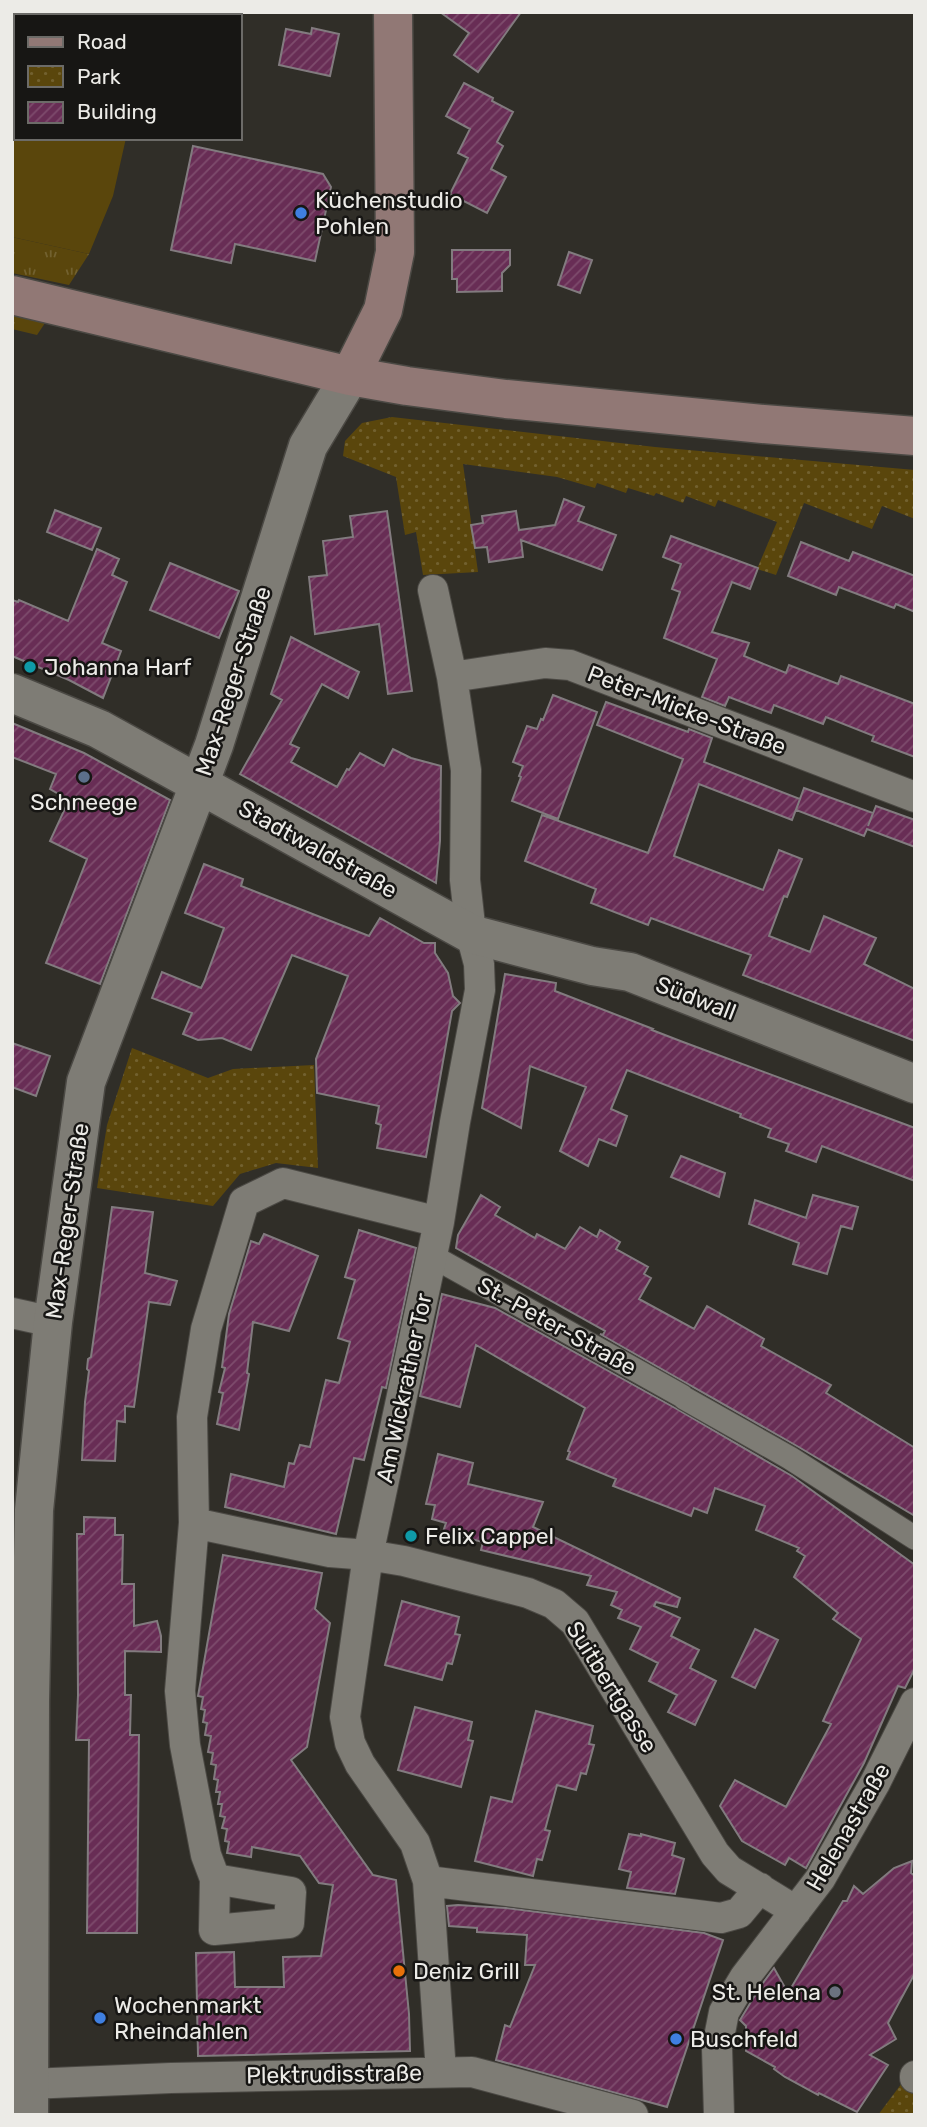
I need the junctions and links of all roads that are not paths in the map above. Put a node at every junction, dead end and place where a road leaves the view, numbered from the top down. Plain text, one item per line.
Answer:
1 (393, 12) edge
2 (12, 295) edge
3 (350, 376) junction
4 (915, 436) edge
5 (433, 590) dead end
6 (452, 677) junction
7 (12, 693) edge
8 (200, 784) junction
9 (915, 797) edge
10 (471, 934) junction
11 (915, 1084) edge
12 (439, 1222) junction
13 (432, 1256) junction
14 (12, 1312) edge
15 (53, 1322) junction
16 (194, 1523) junction
17 (915, 1538) edge
18 (368, 1555) junction
19 (915, 1703) edge
20 (215, 1879) dead end
21 (428, 1881) junction
22 (760, 1888) junction
23 (796, 1911) junction
24 (441, 2072) junction
25 (29, 2099) edge
26 (633, 2115) edge
27 (719, 2115) edge

1 - 3 main road
2 - 3 main road
3 - 4 main road
3 - 8 street, Max-Reger-Straße
5 - 6 street
6 - 9 street, Peter-Micke-Straße
6 - 10 street
7 - 8 street, Stadtwaldstraße
8 - 10 street, Stadtwaldstraße
8 - 15 street, Max-Reger-Straße
10 - 11 street, Südwall
10 - 12 street, Am Wickrather Tor
12 - 13 street, Am Wickrather Tor
12 - 16 street
13 - 17 street, St.-Peter-Straße
13 - 18 street, Am Wickrather Tor
14 - 15 street
15 - 25 street, Max-Reger-Straße
16 - 18 street
16 - 20 street
18 - 21 street, Am Wickrather Tor
18 - 22 street, Suitbertgasse
19 - 23 street, Helenastraße
21 - 22 street
21 - 24 street, Am Wickrather Tor
22 - 23 street, Suitbertgasse
23 - 27 street, Helenastraße
24 - 25 street, Plektrudisstraße
24 - 26 street, Plektrudisstraße

